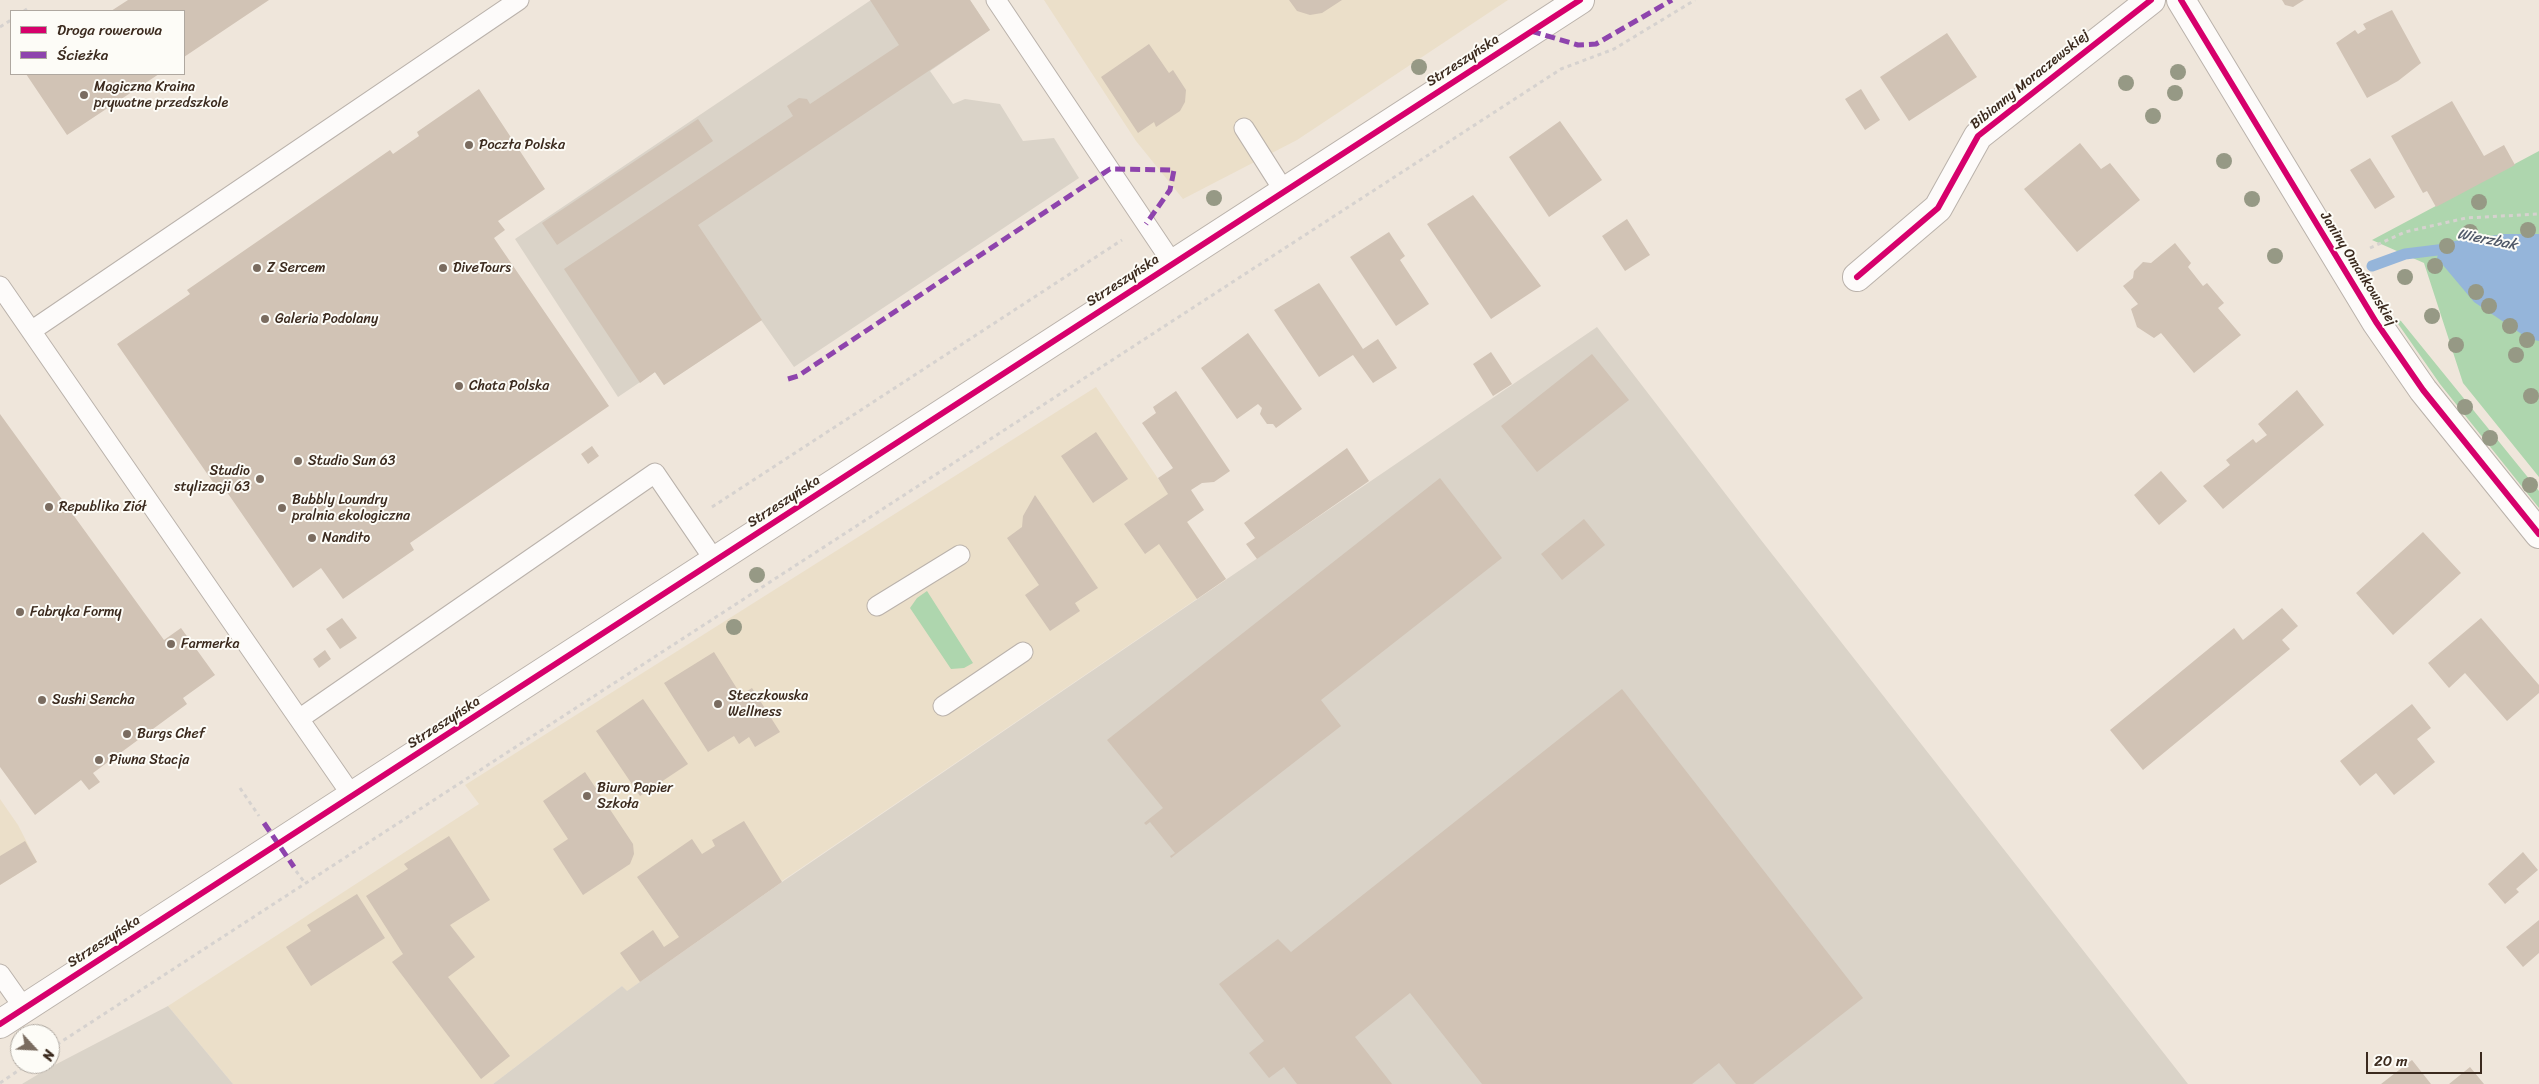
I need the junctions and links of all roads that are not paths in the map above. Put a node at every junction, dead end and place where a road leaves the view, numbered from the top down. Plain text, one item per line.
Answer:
1 (519, 0) edge
2 (996, 0) edge
3 (1580, 0) edge
4 (2151, 0) edge
5 (2181, 0) edge
6 (1244, 128) dead end
7 (1284, 191) junction
8 (1173, 264) junction
9 (1857, 277) dead end
10 (0, 286) edge
11 (32, 331) junction
12 (2539, 534) edge
13 (960, 554) dead end
14 (715, 561) junction
15 (877, 606) dead end
16 (1023, 652) dead end
17 (943, 706) dead end
18 (299, 719) junction
19 (353, 797) junction
20 (0, 974) edge
21 (24, 1008) junction
22 (0, 1024) edge

1 - 11 lane
2 - 8 lane
3 - 7 street, Strzeszyńska
4 - 9 street, Bibianny Moraczewskiej
5 - 12 street, Janiny Omańkowskiej
6 - 7 lane
7 - 8 street, Strzeszyńska
8 - 14 street, Strzeszyńska
10 - 11 lane
11 - 18 lane
13 - 15 lane
14 - 18 lane
14 - 19 street, Strzeszyńska
16 - 17 lane
18 - 19 lane
19 - 21 street, Strzeszyńska
20 - 21 lane
21 - 22 street, Strzeszyńska

